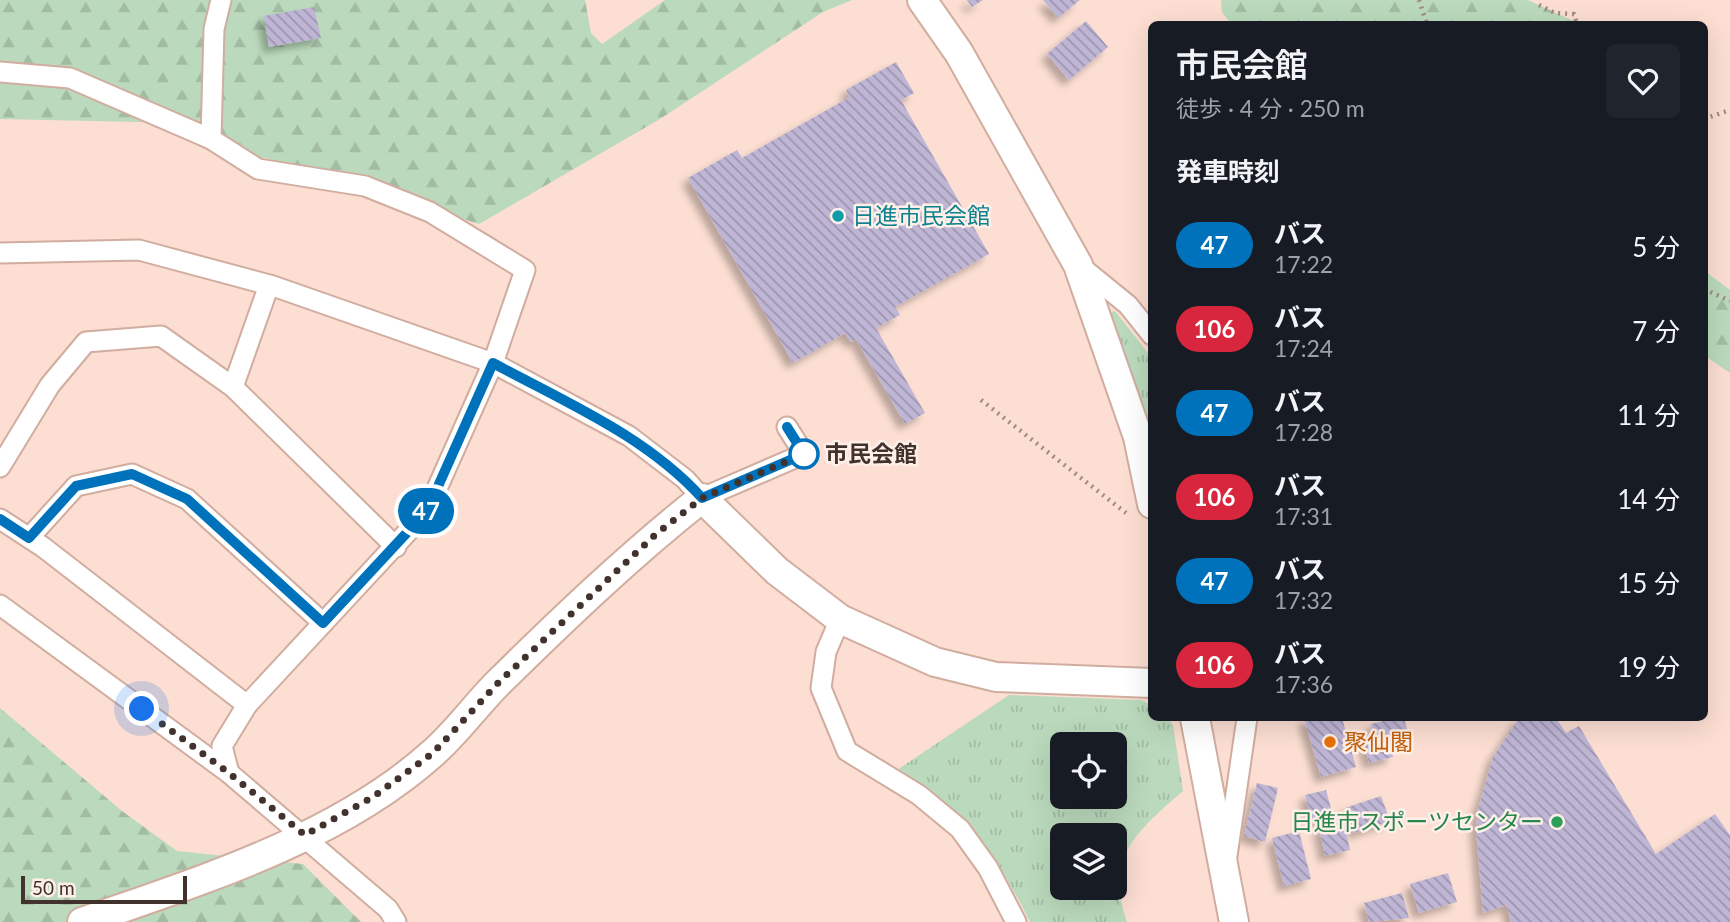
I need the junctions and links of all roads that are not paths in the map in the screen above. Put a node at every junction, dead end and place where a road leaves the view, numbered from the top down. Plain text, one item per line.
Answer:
1 (222, 0) edge
2 (922, 0) edge
3 (0, 72) edge
4 (211, 139) junction
5 (0, 253) edge
6 (1078, 265) junction
7 (269, 285) junction
8 (1148, 330) edge
9 (493, 363) junction
10 (233, 387) junction
11 (787, 427) dead end
12 (0, 467) edge
13 (702, 498) junction
14 (1139, 508) edge
15 (0, 519) edge
16 (29, 538) junction
17 (396, 547) junction
18 (0, 605) edge
19 (840, 619) junction
20 (323, 623) junction
21 (1148, 683) edge
22 (247, 705) junction
23 (1196, 721) edge
24 (1247, 721) edge
25 (229, 773) junction
26 (305, 835) junction
27 (1225, 874) junction
28 (82, 922) edge
29 (396, 922) edge
30 (1016, 922) edge
31 (1234, 922) edge

1 - 4 street
2 - 6 street
3 - 4 street
4 - 9 street
5 - 7 street
6 - 8 street
6 - 14 street
7 - 9 street
7 - 10 street
9 - 13 street
9 - 17 street
10 - 12 street
10 - 17 street
11 - 13 street
13 - 19 street
13 - 26 street
15 - 16 street
16 - 20 street
16 - 22 street
17 - 20 street
18 - 25 street
19 - 21 street
19 - 30 street
20 - 22 street
22 - 25 street
23 - 27 street
24 - 27 street
25 - 26 street
26 - 28 street
26 - 29 street
27 - 31 street

